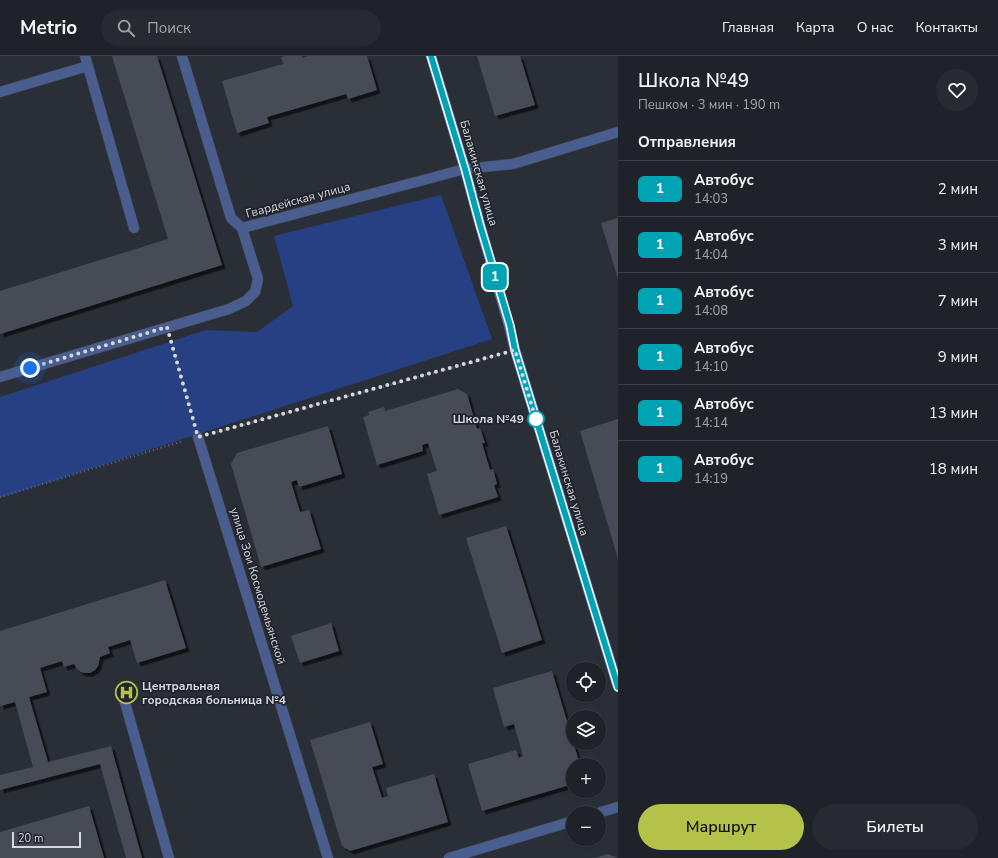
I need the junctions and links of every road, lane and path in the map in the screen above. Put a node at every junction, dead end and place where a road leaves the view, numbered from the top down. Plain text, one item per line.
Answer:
1 (85, 56) edge
2 (182, 56) edge
3 (431, 56) edge
4 (88, 66) junction
5 (0, 92) edge
6 (618, 132) edge
7 (465, 169) junction
8 (134, 228) dead end
9 (242, 228) junction
10 (167, 327) junction
11 (515, 350) junction
12 (0, 377) edge
13 (198, 437) junction
14 (0, 497) edge
15 (618, 687) edge
16 (124, 699) dead end
17 (618, 807) edge
18 (606, 811) edge
19 (566, 822) edge
20 (169, 858) edge
21 (328, 858) edge
22 (450, 858) edge

1 - 4 street
2 - 9 street
3 - 7 main road, Балакинская улица
4 - 5 street
4 - 8 street
6 - 7 street, Гвардейская улица
7 - 9 street, Гвардейская улица
7 - 11 main road, Балакинская улица
9 - 10 street, Гвардейская улица
10 - 12 street, Гвардейская улица
10 - 13 path
11 - 13 path
11 - 15 main road, Балакинская улица
13 - 14 path
13 - 21 street, улица Зои Космодемьянской
16 - 20 street
17 - 18 street
19 - 22 street

